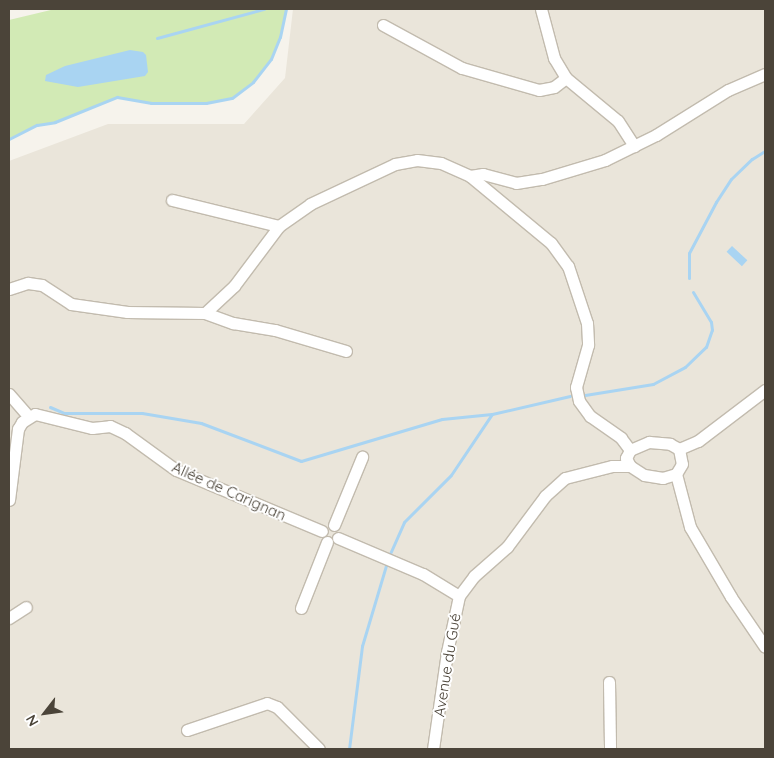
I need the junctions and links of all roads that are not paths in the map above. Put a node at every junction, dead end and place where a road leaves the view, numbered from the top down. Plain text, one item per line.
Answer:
1 (541, 9) edge
2 (383, 25) dead end
3 (765, 74) edge
4 (566, 78) junction
5 (634, 146) junction
6 (470, 176) junction
7 (172, 200) dead end
8 (279, 226) junction
9 (9, 289) edge
10 (205, 313) junction
11 (346, 351) dead end
12 (765, 390) edge
13 (9, 394) edge
14 (28, 416) junction
15 (679, 449) junction
16 (630, 450) junction
17 (362, 457) dead end
18 (630, 466) junction
19 (676, 474) junction
20 (9, 500) edge
21 (334, 525) junction
22 (324, 536) junction
23 (338, 538) junction
24 (459, 596) junction
25 (26, 607) dead end
26 (301, 608) dead end
27 (9, 618) edge
28 (765, 647) edge
29 (609, 682) dead end
30 (187, 730) dead end
31 (318, 749) edge
32 (433, 749) edge
33 (610, 749) edge

1 - 4 street
2 - 4 street
3 - 5 street
4 - 5 street
5 - 6 street
6 - 8 street
6 - 16 street
7 - 8 street
8 - 10 street
9 - 10 street
10 - 11 street
12 - 15 street
13 - 14 street
14 - 20 street
14 - 22 street, Allée de Carignan
15 - 16 street
15 - 19 street
16 - 18 street
17 - 21 street
18 - 19 street
18 - 24 street, Avenue du Gué
19 - 28 street
21 - 22 street
21 - 23 street
22 - 23 street
22 - 26 street
23 - 24 street
24 - 32 street, Avenue du Gué
25 - 27 street
29 - 33 street
30 - 31 street

